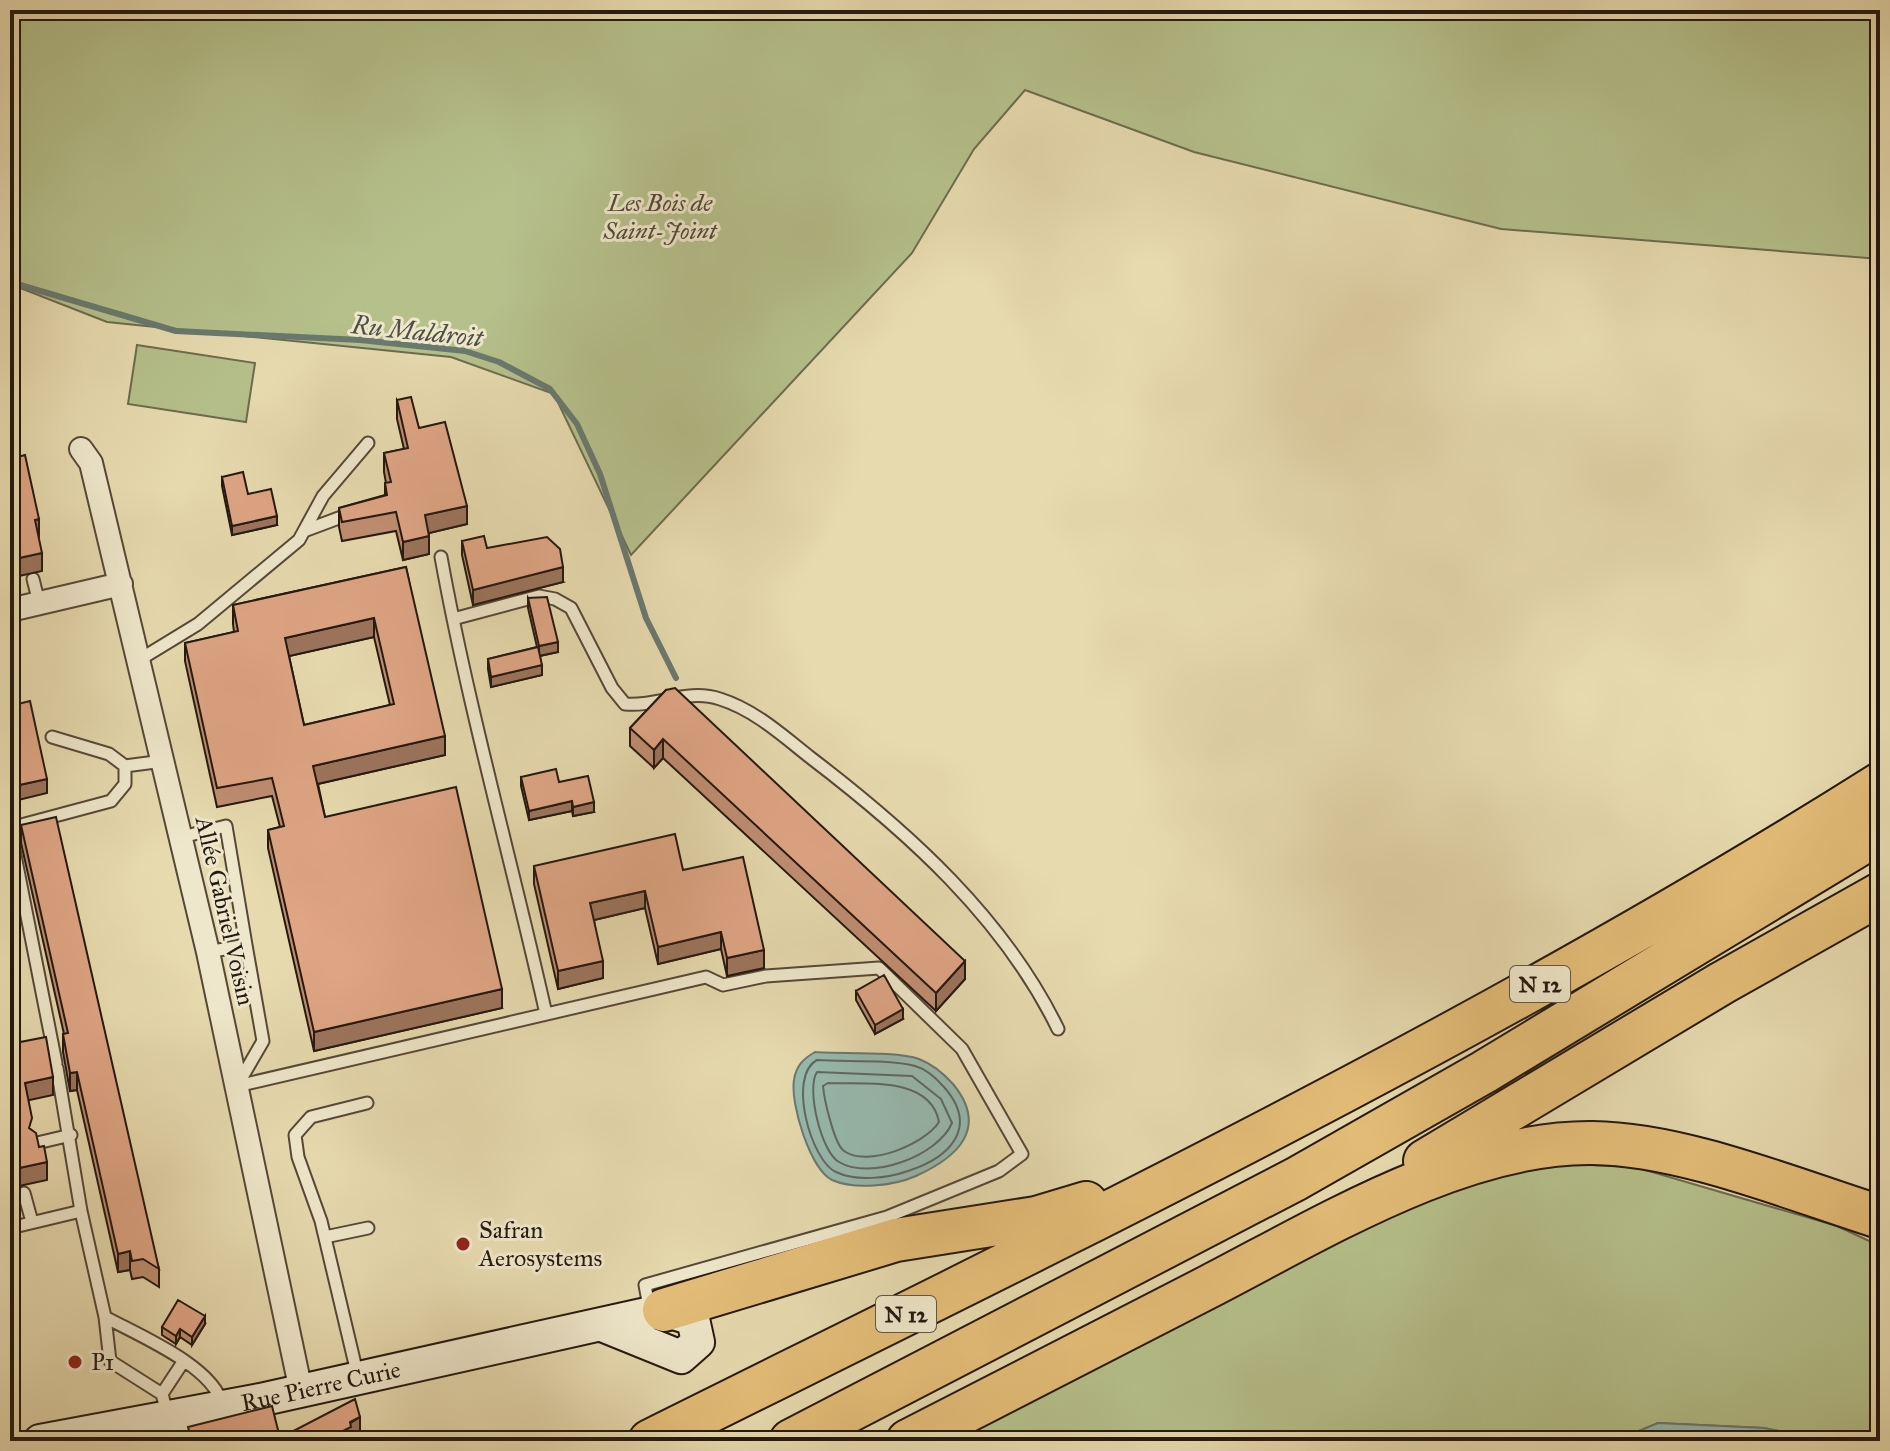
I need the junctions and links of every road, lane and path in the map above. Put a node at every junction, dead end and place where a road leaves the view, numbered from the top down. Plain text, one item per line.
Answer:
1 (368, 443) dead end
2 (81, 449) dead end
3 (363, 509) edge
4 (304, 531) junction
5 (441, 557) dead end
6 (33, 579) dead end
7 (121, 584) junction
8 (39, 603) junction
9 (10, 610) edge
10 (453, 619) junction
11 (139, 660) junction
12 (52, 737) dead end
13 (163, 761) junction
14 (125, 766) junction
15 (1880, 784) edge
16 (10, 829) edge
17 (1880, 832) edge
18 (182, 837) junction
19 (1880, 894) edge
20 (246, 945) junction
21 (208, 952) junction
22 (546, 1014) junction
23 (1058, 1029) dead end
24 (237, 1086) junction
25 (367, 1103) dead end
26 (71, 1135) junction
27 (37, 1143) edge
28 (1192, 1169) junction
29 (24, 1193) dead end
30 (81, 1211) junction
31 (1880, 1217) edge
32 (32, 1222) junction
33 (10, 1228) edge
34 (368, 1228) dead end
35 (325, 1237) junction
36 (1288, 1245) junction
37 (657, 1312) junction
38 (105, 1317) junction
39 (602, 1325) junction
40 (183, 1362) junction
41 (358, 1378) junction
42 (301, 1391) junction
43 (165, 1405) junction
44 (223, 1406) junction
45 (121, 1434) edge
46 (40, 1441) edge
47 (650, 1441) edge
48 (791, 1441) edge
49 (908, 1441) edge

1 - 4 lane
2 - 7 street, Allée Gabriel Voisin
3 - 4 lane
4 - 11 lane
5 - 10 lane
6 - 8 lane
7 - 8 street
7 - 11 street, Allée Gabriel Voisin
8 - 9 street
10 - 22 lane
10 - 23 lane
11 - 13 street, Allée Gabriel Voisin
12 - 14 lane
13 - 14 lane
13 - 18 street, Allée Gabriel Voisin
14 - 16 lane
15 - 28 highway, N 12
16 - 26 lane
17 - 48 highway, N 12
18 - 20 lane
18 - 21 street, Allée Gabriel Voisin
19 - 36 highway
20 - 21 lane
20 - 24 lane
21 - 24 street, Allée Gabriel Voisin
22 - 24 lane
22 - 37 lane
24 - 42 street, Allée Gabriel Voisin
25 - 35 lane
26 - 27 lane
26 - 30 lane
28 - 37 highway
28 - 47 highway, N 12
29 - 32 lane
30 - 32 lane
30 - 38 lane
31 - 36 highway
32 - 33 lane
34 - 35 lane
35 - 41 lane
36 - 49 highway
37 - 39 street, Rue Pierre Curie
37 - 39 street
38 - 40 lane
38 - 43 lane
39 - 41 street, Rue Pierre Curie
40 - 43 lane
40 - 44 lane
41 - 42 street, Rue Pierre Curie
42 - 44 street, Rue Pierre Curie
43 - 44 street, Rue Pierre Curie
43 - 45 street, Rue Pierre Curie
45 - 46 street, Rue Pierre Curie

